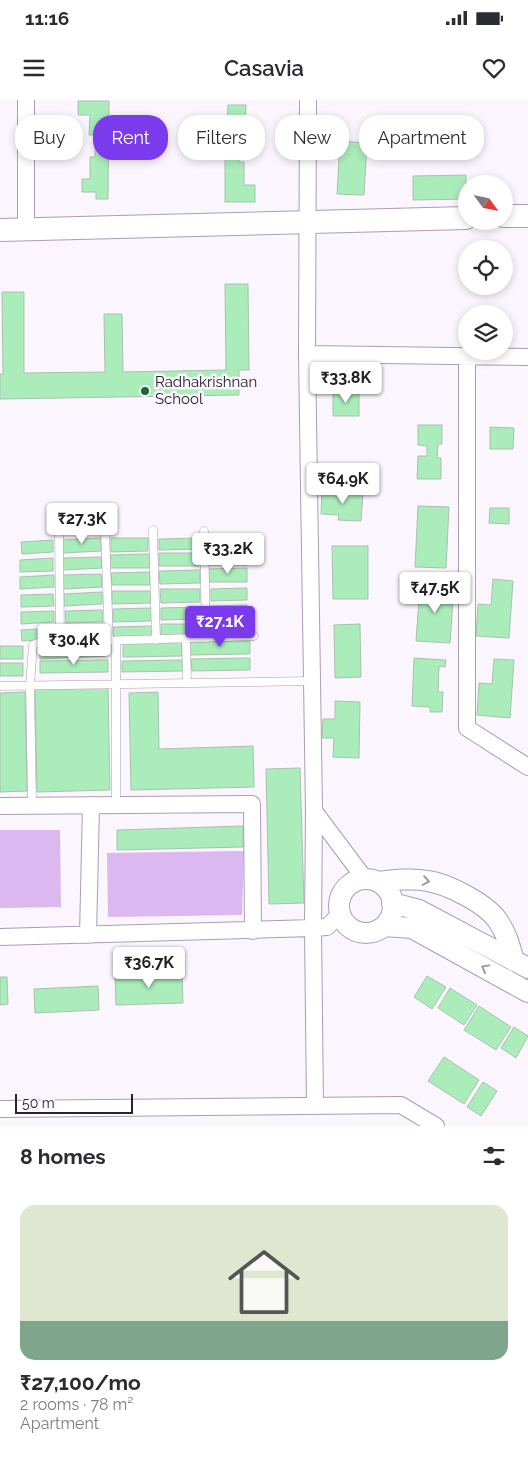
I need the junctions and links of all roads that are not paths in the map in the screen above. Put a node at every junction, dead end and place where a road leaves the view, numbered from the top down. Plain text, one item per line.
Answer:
1 (26, 100) edge
2 (308, 100) edge
3 (513, 216) edge
4 (528, 216) edge
5 (458, 218) edge
6 (308, 223) junction
7 (0, 230) edge
8 (26, 230) junction
9 (307, 354) junction
10 (458, 357) edge
11 (513, 357) edge
12 (528, 357) edge
13 (467, 360) edge
14 (153, 530) dead end
15 (59, 531) dead end
16 (105, 531) dead end
17 (204, 531) dead end
18 (254, 636) dead end
19 (186, 638) junction
20 (206, 638) junction
21 (156, 640) junction
22 (112, 641) junction
23 (60, 642) junction
24 (312, 681) junction
25 (187, 683) junction
26 (117, 684) junction
27 (30, 685) junction
28 (0, 686) edge
29 (528, 767) edge
30 (32, 805) junction
31 (91, 805) junction
32 (116, 805) junction
33 (0, 806) edge
34 (314, 811) junction
35 (371, 881) junction
36 (392, 903) junction
37 (340, 914) junction
38 (384, 926) junction
39 (312, 928) junction
40 (253, 931) junction
41 (88, 935) junction
42 (0, 937) edge
43 (524, 966) edge
44 (528, 992) edge
45 (316, 1106) junction
46 (0, 1109) edge
47 (436, 1126) edge

1 - 8 street
2 - 6 street
3 - 4 main road
5 - 6 main road
6 - 8 main road
6 - 9 street
7 - 8 main road
9 - 10 street
9 - 24 street
11 - 12 street
13 - 29 street
14 - 21 lane
15 - 23 lane
16 - 22 lane
17 - 20 lane
18 - 20 lane
19 - 20 lane
19 - 21 lane
19 - 25 lane
21 - 22 lane
22 - 23 lane
22 - 26 lane
23 - 27 lane
24 - 25 lane
24 - 34 street
25 - 26 lane
26 - 27 lane
26 - 32 lane
27 - 28 lane
27 - 30 lane
30 - 31 street
30 - 33 street
31 - 32 street
31 - 41 street
32 - 40 street
34 - 35 street
34 - 39 street
35 - 36 street
35 - 37 street
35 -> 43 street
36 - 38 street
36 - 43 street
37 - 38 street
37 - 39 street
44 -> 38 street
39 - 40 street
39 - 45 street
40 - 41 street
41 - 42 street
45 - 46 street
45 - 47 street

